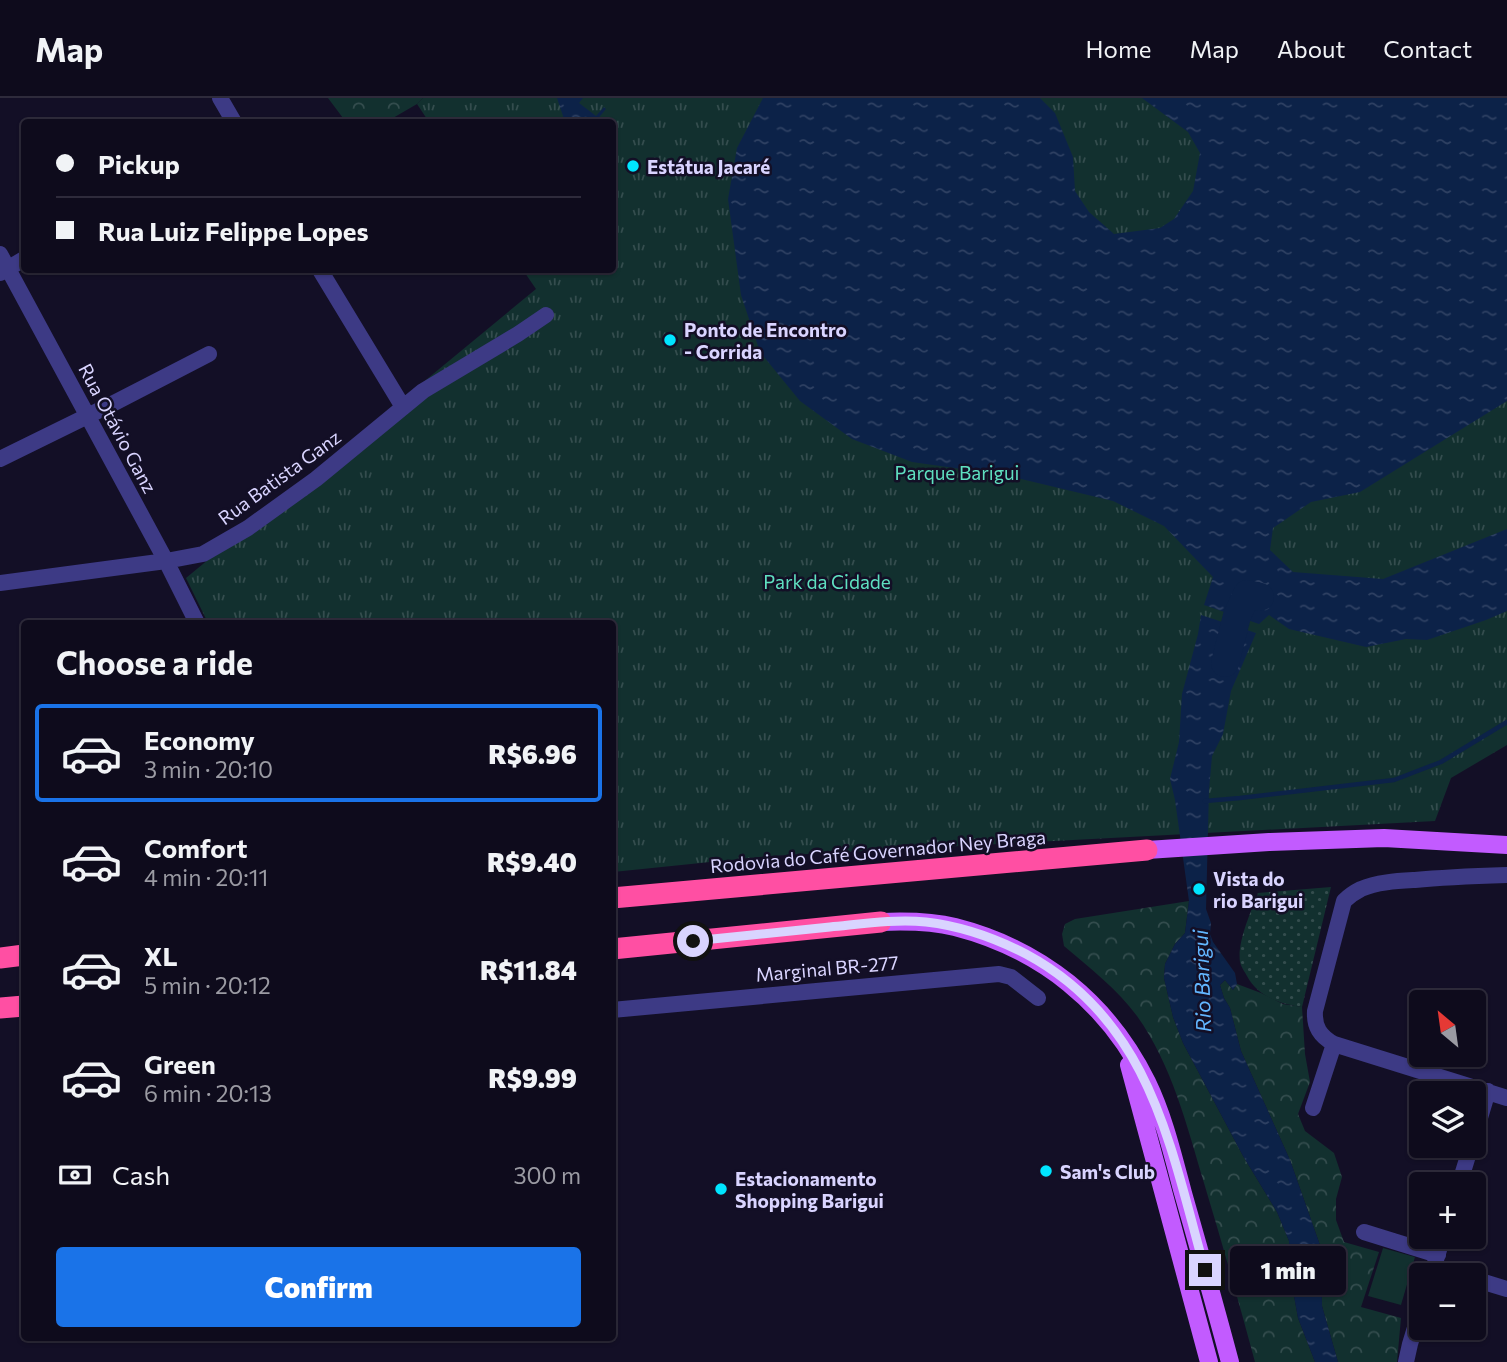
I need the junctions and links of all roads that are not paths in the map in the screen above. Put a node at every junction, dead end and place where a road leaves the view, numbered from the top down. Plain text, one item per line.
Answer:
1 (220, 98) edge
2 (232, 119) edge
3 (0, 254) edge
4 (21, 261) edge
5 (4, 271) edge
6 (322, 273) edge
7 (546, 315) dead end
8 (209, 354) dead end
9 (403, 407) junction
10 (88, 416) junction
11 (0, 458) edge
12 (166, 561) junction
13 (0, 583) edge
14 (196, 620) edge
15 (1507, 845) edge
16 (1147, 850) joint
17 (1507, 875) edge
18 (616, 898) edge
19 (881, 922) joint
20 (616, 948) edge
21 (21, 954) edge
22 (0, 956) edge
23 (1038, 998) dead end
24 (21, 1006) edge
25 (0, 1008) edge
26 (616, 1010) edge
27 (1121, 1039) junction
28 (1334, 1044) junction
29 (1488, 1091) junction
30 (1486, 1098) edge
31 (1507, 1098) edge
32 (1313, 1108) dead end
33 (1364, 1232) dead end
34 (1431, 1263) edge
35 (1486, 1283) edge
36 (1507, 1289) edge
37 (1411, 1340) edge
38 (1209, 1362) edge
39 (1230, 1362) edge
40 (1406, 1362) edge

1 - 2 street
3 - 5 street, Rua Otávio Ganz
4 - 5 street
5 - 10 street, Rua Otávio Ganz
6 - 9 street
7 - 9 street, Rua Batista Ganz
8 - 10 street
9 - 12 street, Rua Batista Ganz
10 - 11 street
10 - 12 street, Rua Otávio Ganz
12 - 13 street, Rua Batista Ganz
12 - 14 street, Rua Otávio Ganz
15 - 16 main road
16 - 18 highway, Rodovia do Café Governador Ney Braga
17 - 28 street
19 - 20 highway
19 - 27 main road
21 - 22 highway
23 - 26 street, Marginal BR-277
24 - 25 highway
27 - 38 main road
27 - 39 main road
28 - 29 street
28 - 32 street
29 - 30 street
29 - 31 street
33 - 34 street
35 - 36 street
37 - 40 street

